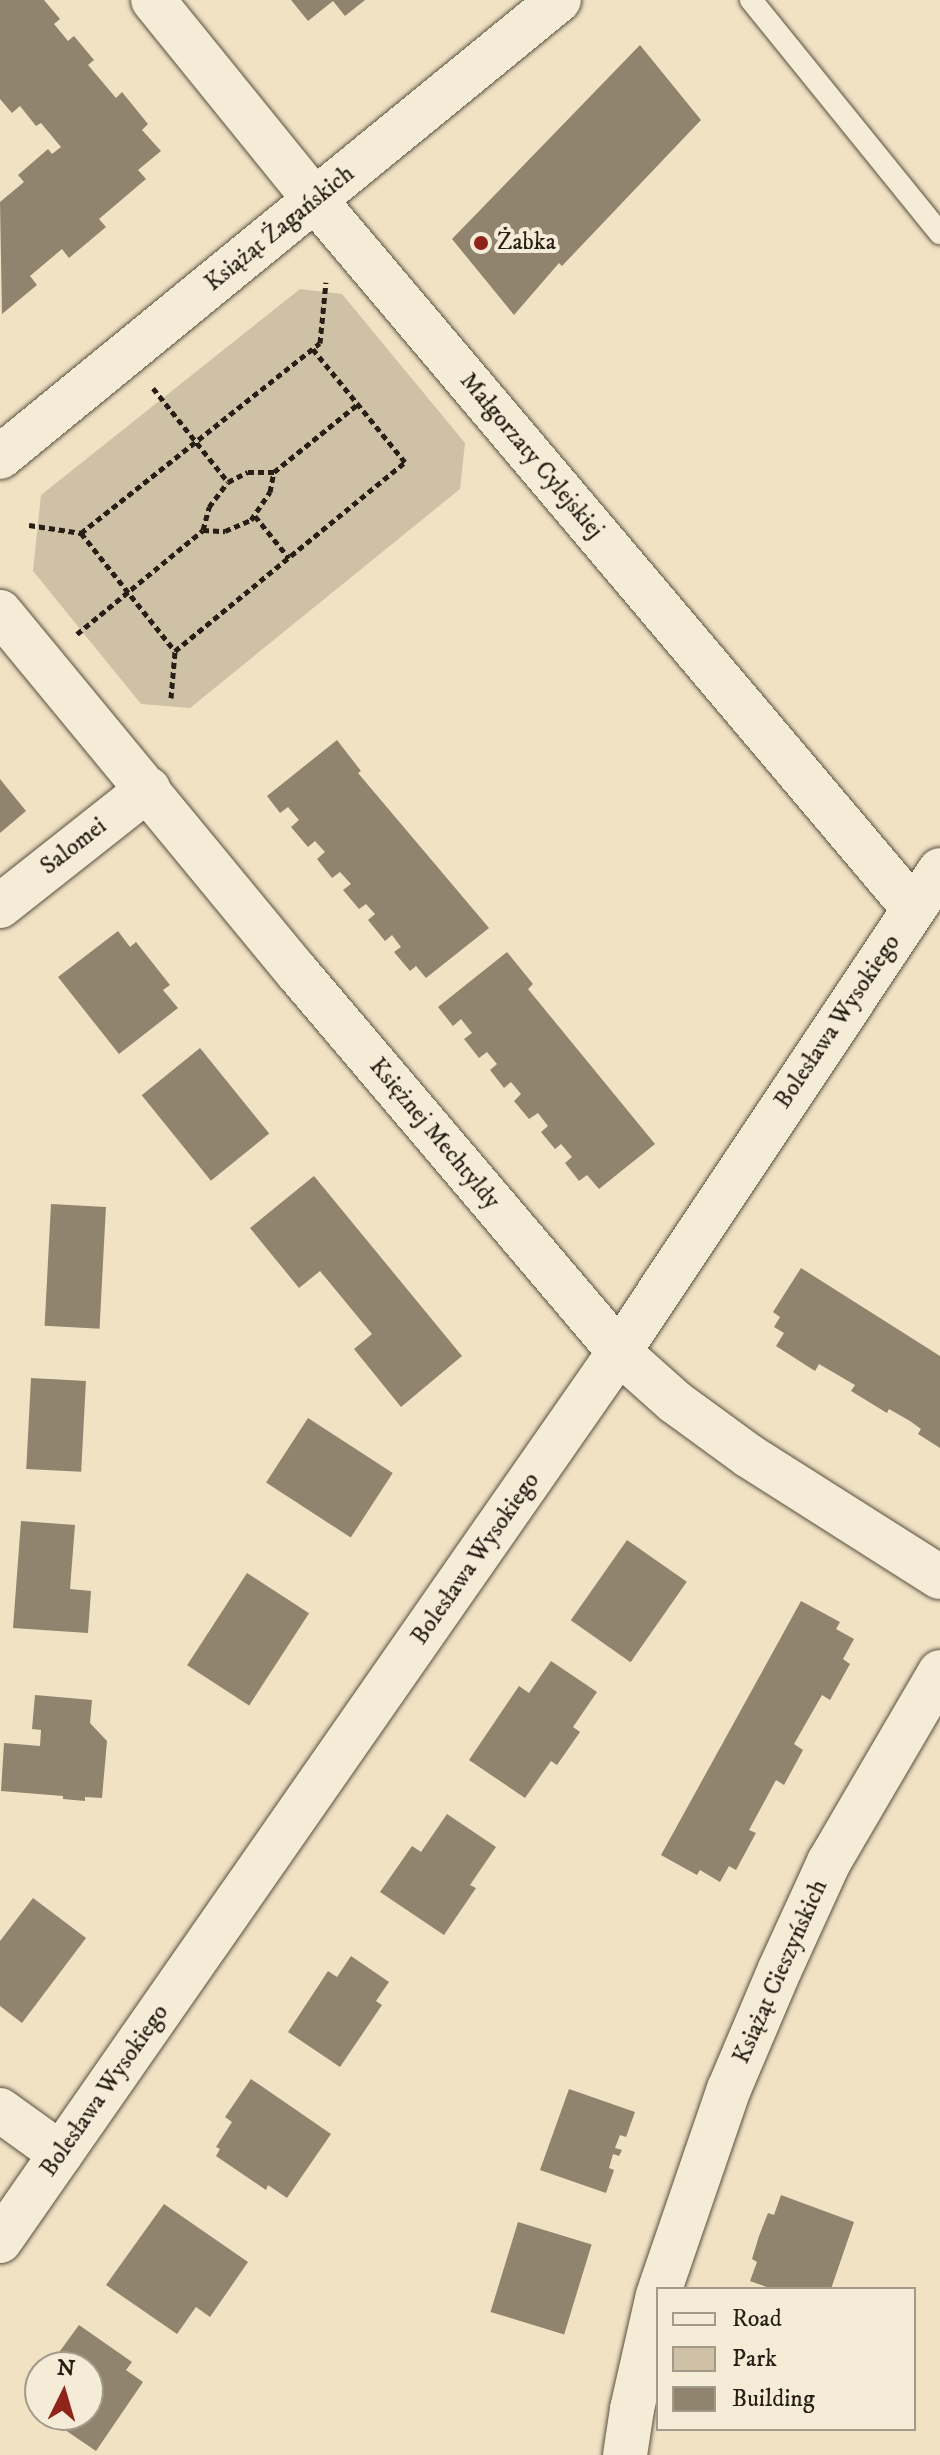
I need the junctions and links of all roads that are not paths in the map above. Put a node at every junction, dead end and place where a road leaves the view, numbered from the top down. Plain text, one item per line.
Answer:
1 (153, 0) edge
2 (559, 0) edge
3 (751, 0) edge
4 (315, 200) junction
5 (940, 233) edge
6 (0, 457) edge
7 (0, 612) edge
8 (148, 789) junction
9 (940, 870) edge
10 (0, 906) edge
11 (913, 908) junction
12 (619, 1352) junction
13 (940, 1577) edge
14 (940, 1672) edge
15 (0, 2110) edge
16 (61, 2154) junction
17 (0, 2241) edge
18 (661, 2287) edge
19 (656, 2306) edge
20 (625, 2455) edge

1 - 4 street, Małgorzaty Cylejskiej
2 - 4 street, Książąt Żagańskich
3 - 5 lane
4 - 6 street, Książąt Żagańskich
4 - 11 street, Małgorzaty Cylejskiej
7 - 8 street, Księżnej Mechtyldy
8 - 10 street, Salomei
8 - 12 street, Księżnej Mechtyldy
9 - 11 street, Bolesława Wysokiego
11 - 12 street, Bolesława Wysokiego
12 - 13 street, Księżnej Mechtyldy
12 - 16 street, Bolesława Wysokiego
14 - 18 street, Książąt Cieszyńskich
15 - 16 street
16 - 17 street, Bolesława Wysokiego
19 - 20 street, Książąt Cieszyńskich

